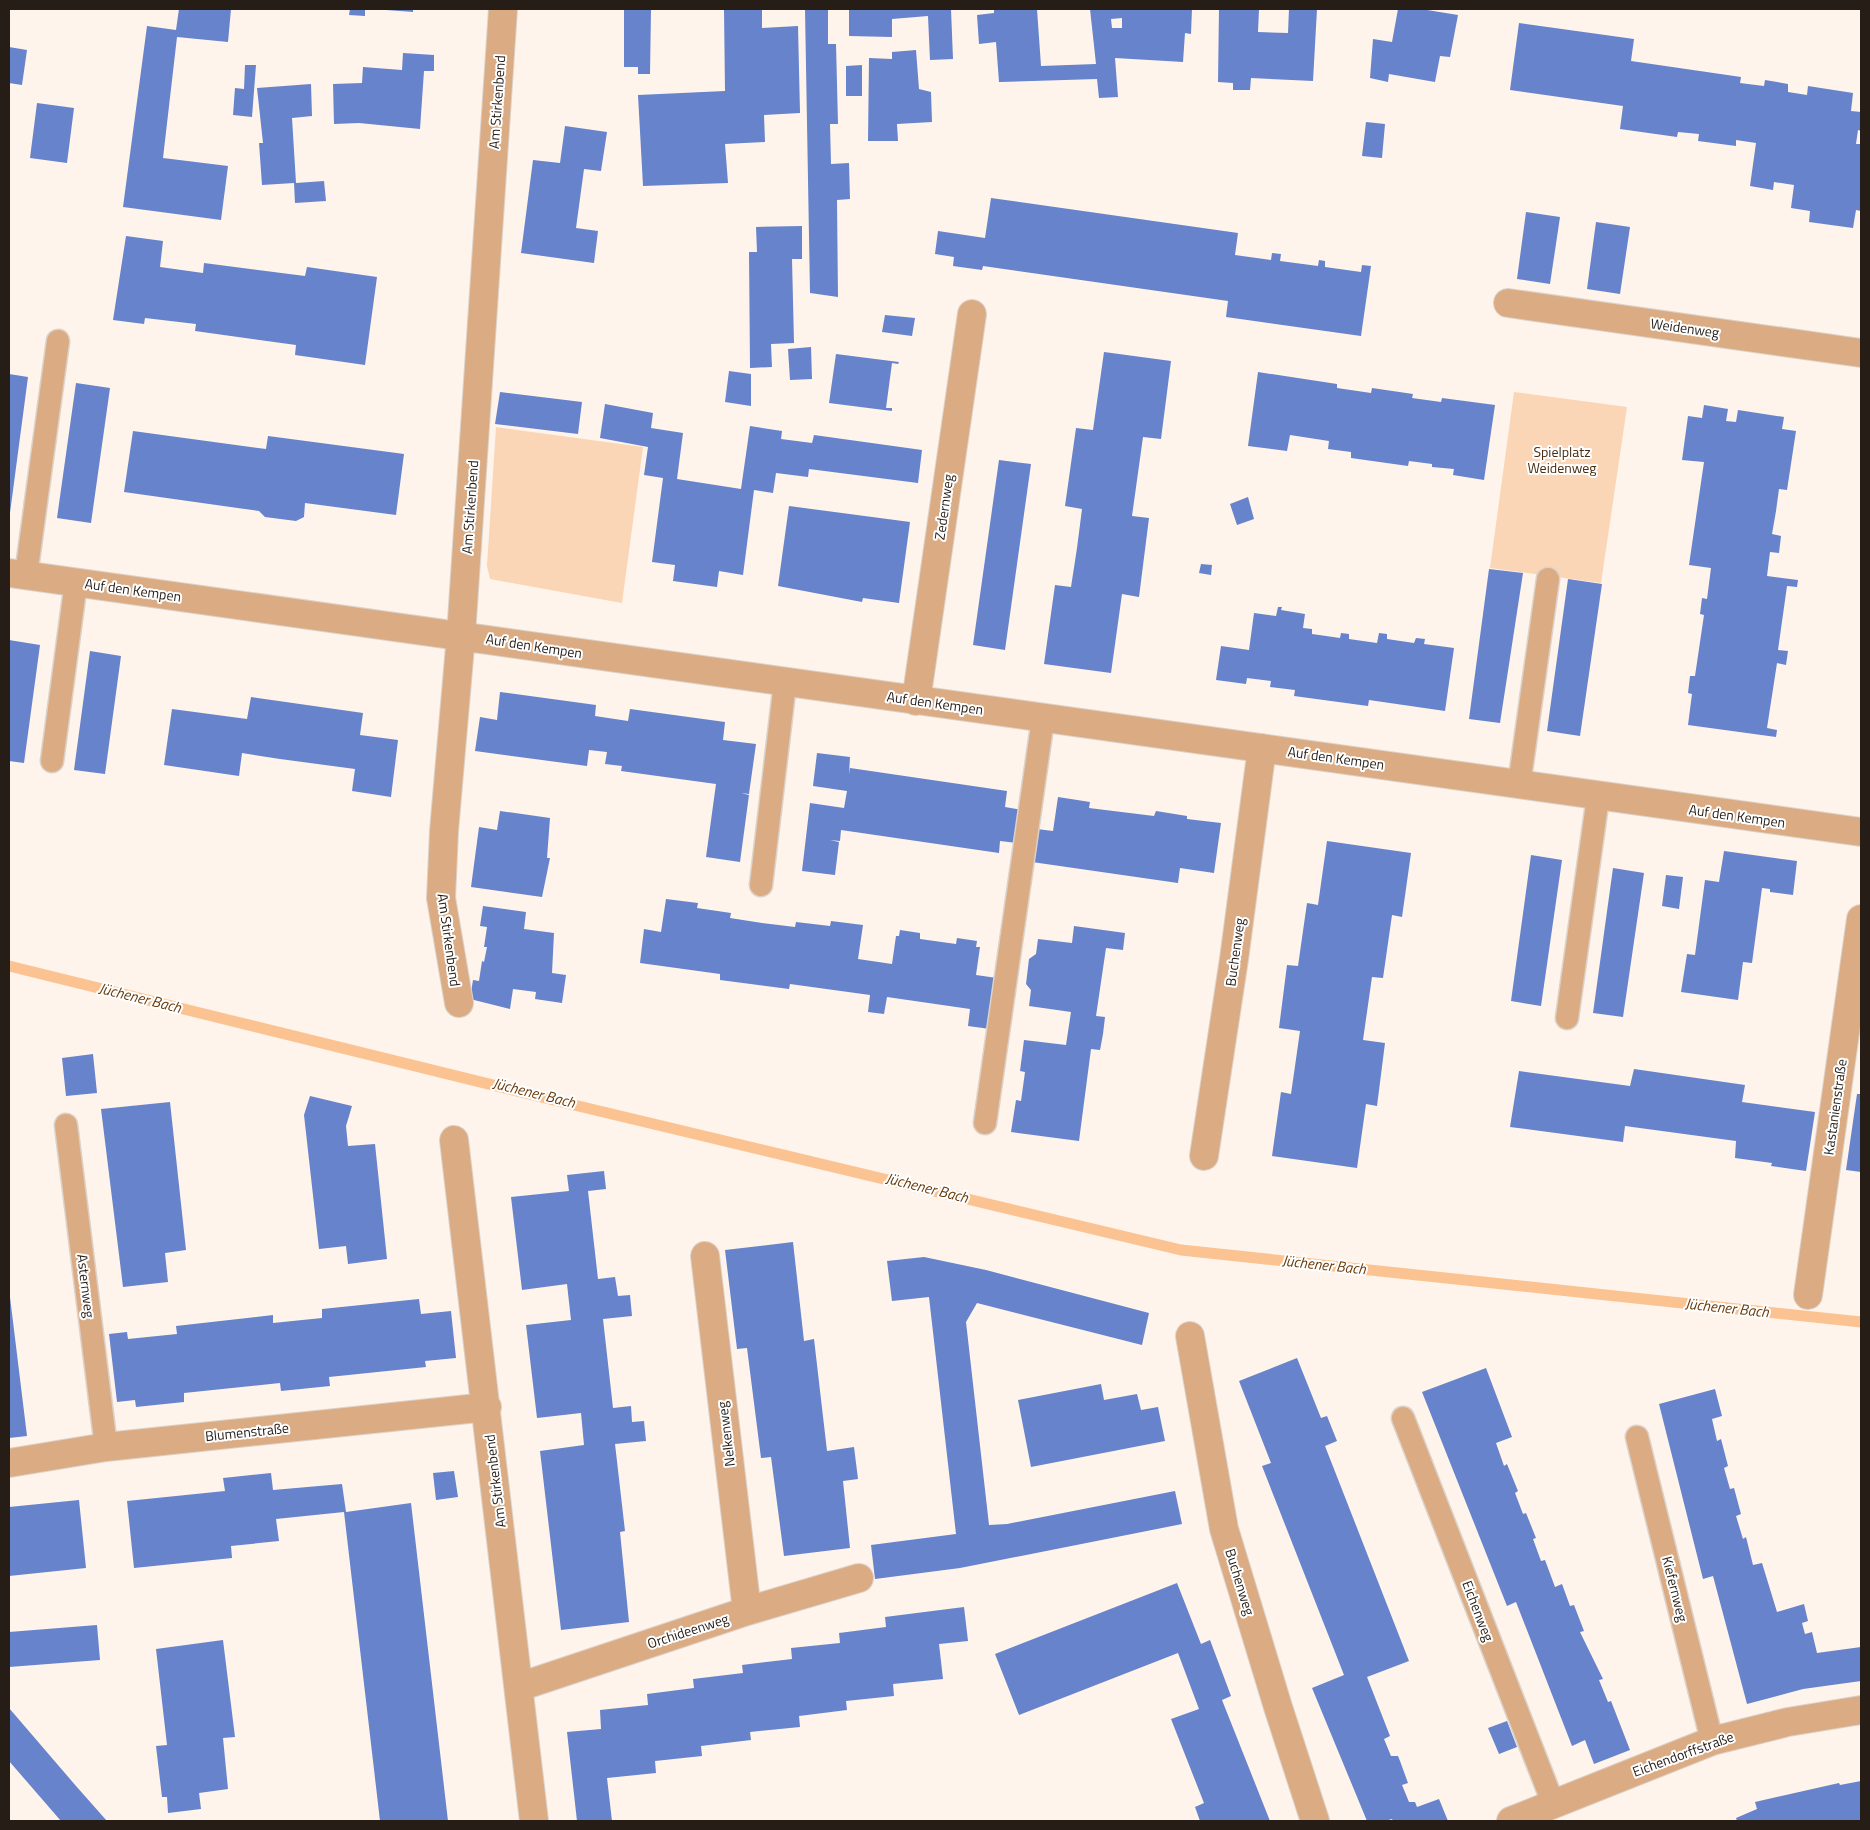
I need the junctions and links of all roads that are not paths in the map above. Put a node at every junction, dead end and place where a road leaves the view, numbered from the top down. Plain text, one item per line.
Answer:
1 (503, 9) edge
2 (1508, 302) dead end
3 (972, 314) dead end
4 (58, 341) dead end
5 (1861, 353) edge
6 (17, 574) edge
7 (1548, 579) dead end
8 (76, 582) junction
9 (461, 635) junction
10 (785, 683) junction
11 (916, 701) junction
12 (1043, 718) junction
13 (1262, 748) junction
14 (52, 761) dead end
15 (1519, 785) junction
16 (1598, 797) junction
17 (1861, 832) edge
18 (761, 885) dead end
19 (1861, 918) edge
20 (459, 1003) dead end
21 (1567, 1018) dead end
22 (985, 1123) dead end
23 (66, 1125) dead end
24 (454, 1140) dead end
25 (1204, 1156) dead end
26 (705, 1256) dead end
27 (1808, 1295) dead end
28 (1190, 1336) dead end
29 (487, 1406) junction
30 (1403, 1418) dead end
31 (1637, 1437) dead end
32 (106, 1447) junction
33 (9, 1463) edge
34 (859, 1578) dead end
35 (747, 1611) junction
36 (519, 1687) junction
37 (1861, 1710) edge
38 (1712, 1741) junction
39 (1553, 1804) junction
40 (534, 1821) edge
41 (1316, 1821) edge
42 (1511, 1821) edge

1 - 9 street, Am Stirkenbend
2 - 5 street, Weidenweg
3 - 11 street, Zedernweg
4 - 6 lane
6 - 8 street, Auf den Kempen
7 - 15 lane
8 - 9 street, Auf den Kempen
8 - 14 lane
9 - 10 street, Auf den Kempen
9 - 20 street, Am Stirkenbend
10 - 11 street, Auf den Kempen
10 - 18 lane
11 - 12 street, Auf den Kempen
12 - 13 street, Auf den Kempen
12 - 22 lane
13 - 15 street, Auf den Kempen
13 - 25 street, Buchenweg
15 - 16 street, Auf den Kempen
16 - 17 street, Auf den Kempen
16 - 21 lane
19 - 27 street, Kastanienstraße
23 - 32 lane, Asternweg
24 - 29 street, Am Stirkenbend
26 - 35 street, Nelkenweg
28 - 41 street, Buchenweg
29 - 32 street, Blumenstraße
29 - 36 street, Am Stirkenbend
30 - 39 lane, Eichenweg
31 - 38 lane, Kiefernweg
32 - 33 street, Blumenstraße
34 - 35 street, Orchideenweg
35 - 36 street, Orchideenweg
36 - 40 street, Am Stirkenbend
37 - 38 street, Eichendorffstraße
38 - 39 street, Eichendorffstraße
39 - 42 street, Eichendorffstraße

